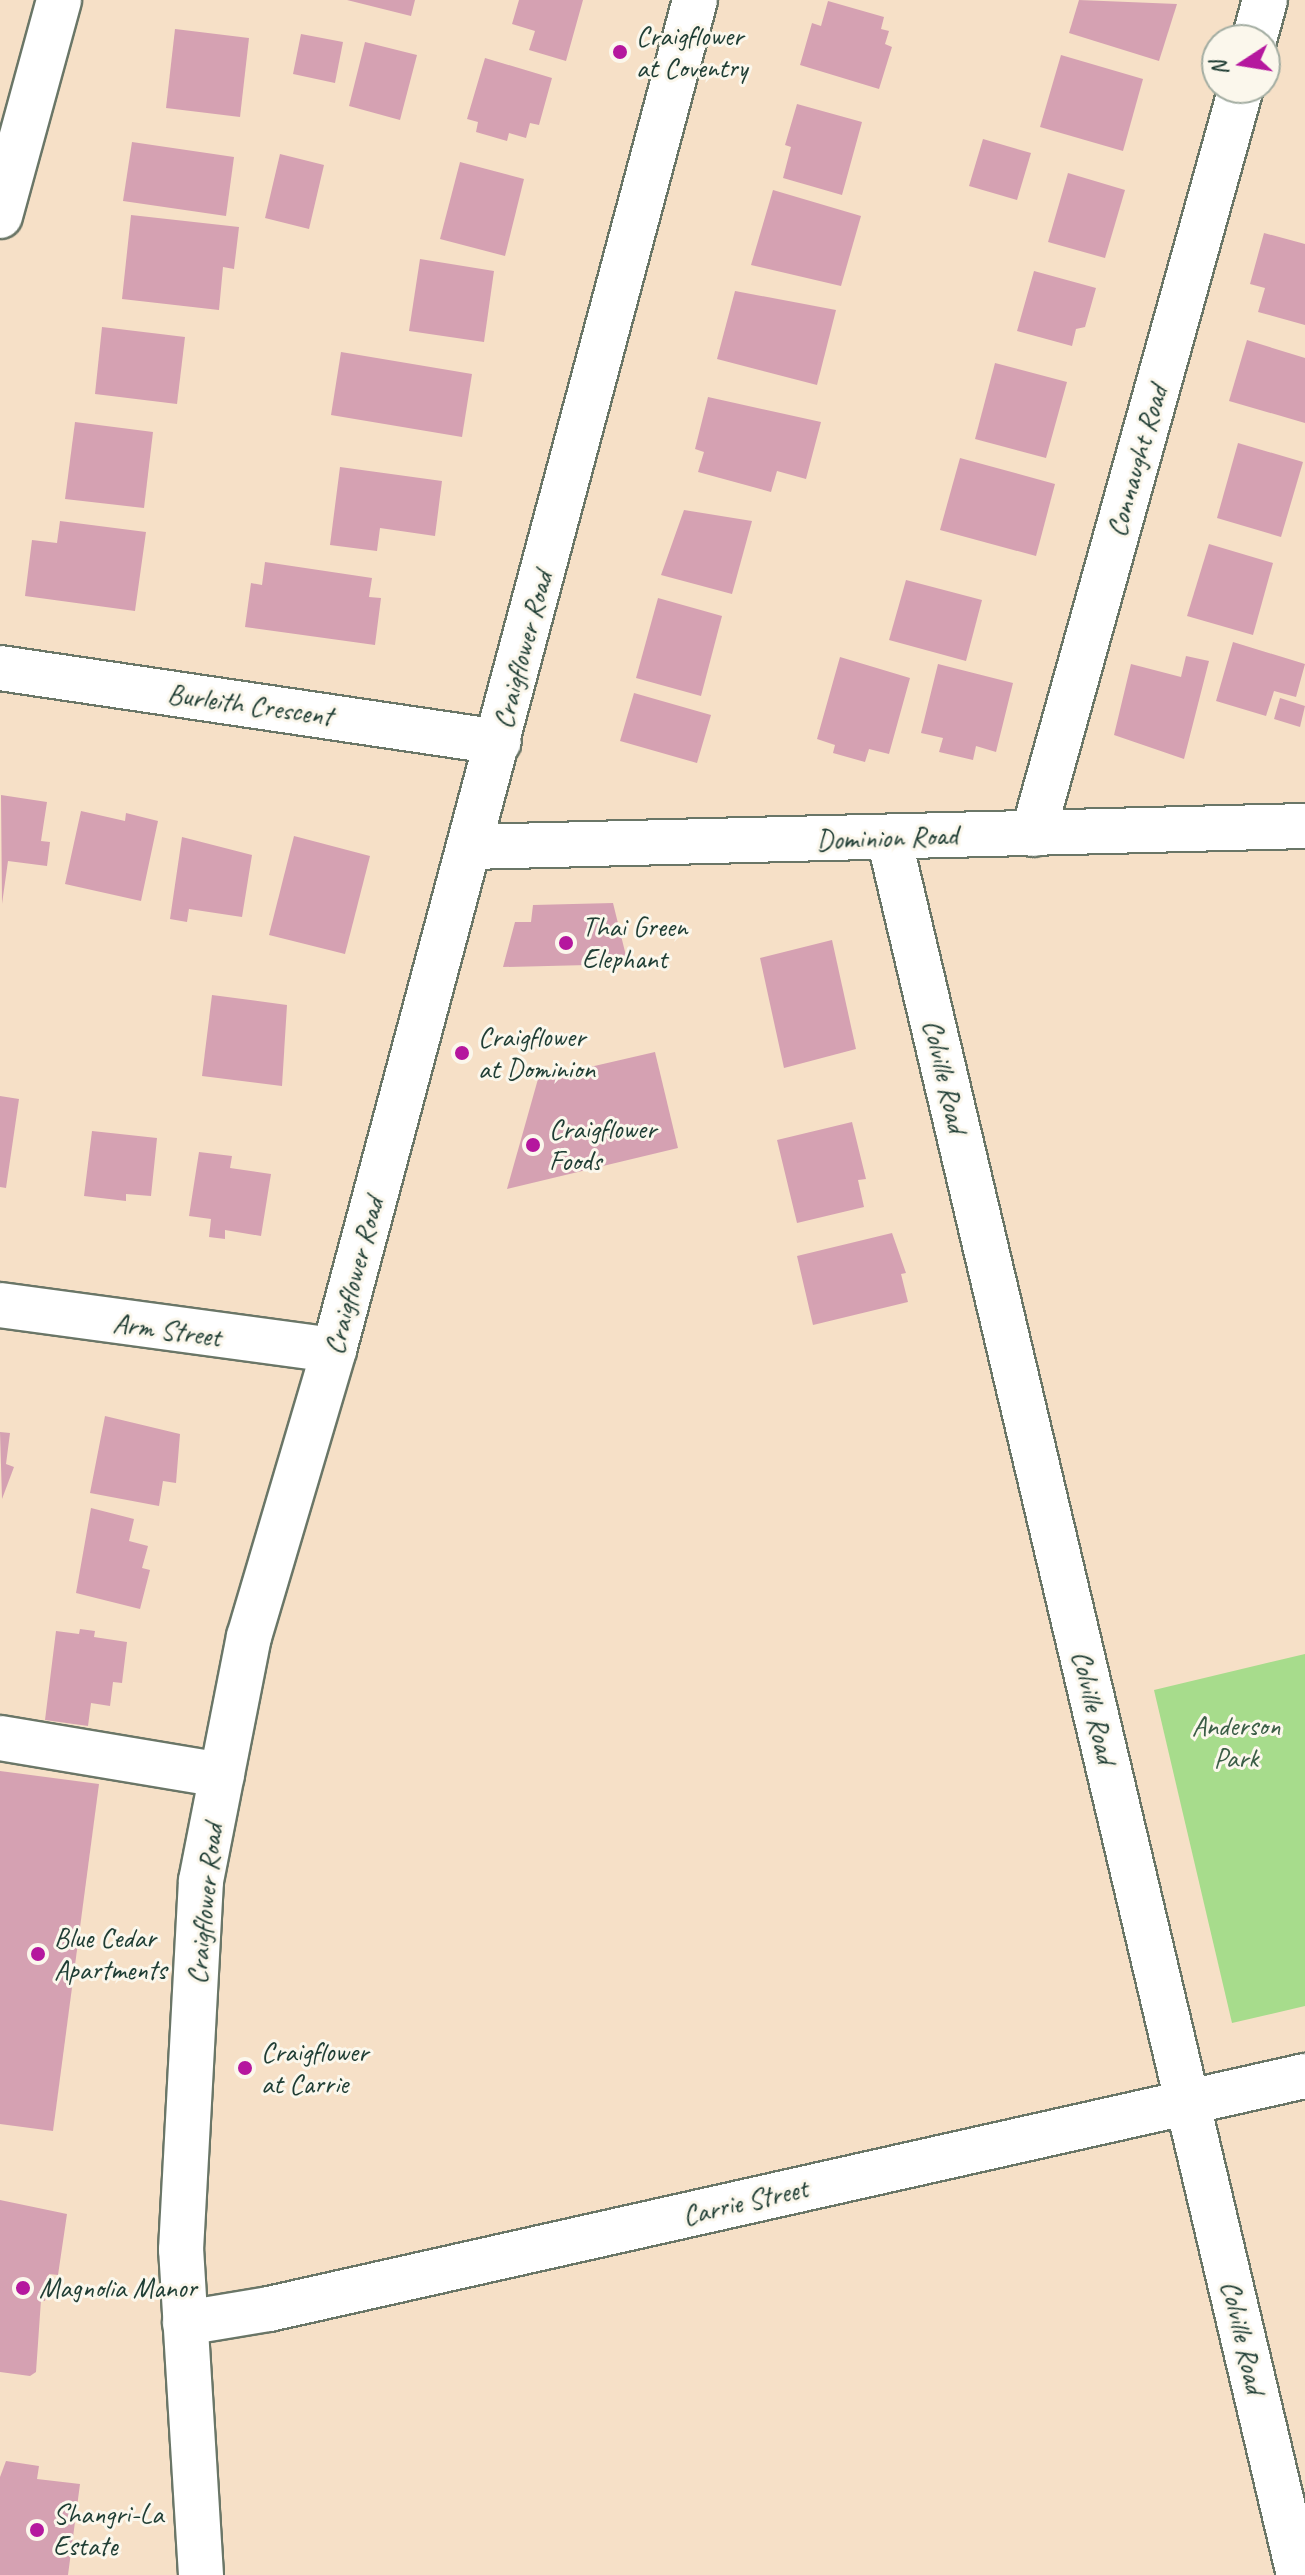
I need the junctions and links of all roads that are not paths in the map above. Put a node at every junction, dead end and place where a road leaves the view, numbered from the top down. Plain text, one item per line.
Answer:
1 (59, 0) edge
2 (695, 0) edge
3 (1265, 0) edge
4 (1258, 24) edge
5 (1237, 104) edge
6 (0, 216) edge
7 (0, 668) edge
8 (499, 742) junction
9 (1305, 826) edge
10 (1033, 834) junction
11 (889, 838) junction
12 (470, 847) junction
13 (0, 1305) edge
14 (334, 1350) junction
15 (0, 1738) edge
16 (222, 1775) junction
17 (1305, 2076) edge
18 (1187, 2102) junction
19 (185, 2323) junction
20 (201, 2575) edge
21 (1299, 2575) edge

1 - 6 street
2 - 8 street, Craigflower Road
3 - 4 street
5 - 10 street, Connaught Road
7 - 8 street, Burleith Crescent
8 - 12 street, Craigflower Road
9 - 10 street, Dominion Road
10 - 11 street, Dominion Road
11 - 12 street, Dominion Road
11 - 18 street, Colville Road
12 - 14 street, Craigflower Road
13 - 14 street, Arm Street
14 - 16 street, Craigflower Road
15 - 16 street
16 - 19 street, Craigflower Road
17 - 18 street, Carrie Street
18 - 19 street, Carrie Street
18 - 21 street, Colville Road
19 - 20 street, Craigflower Road

